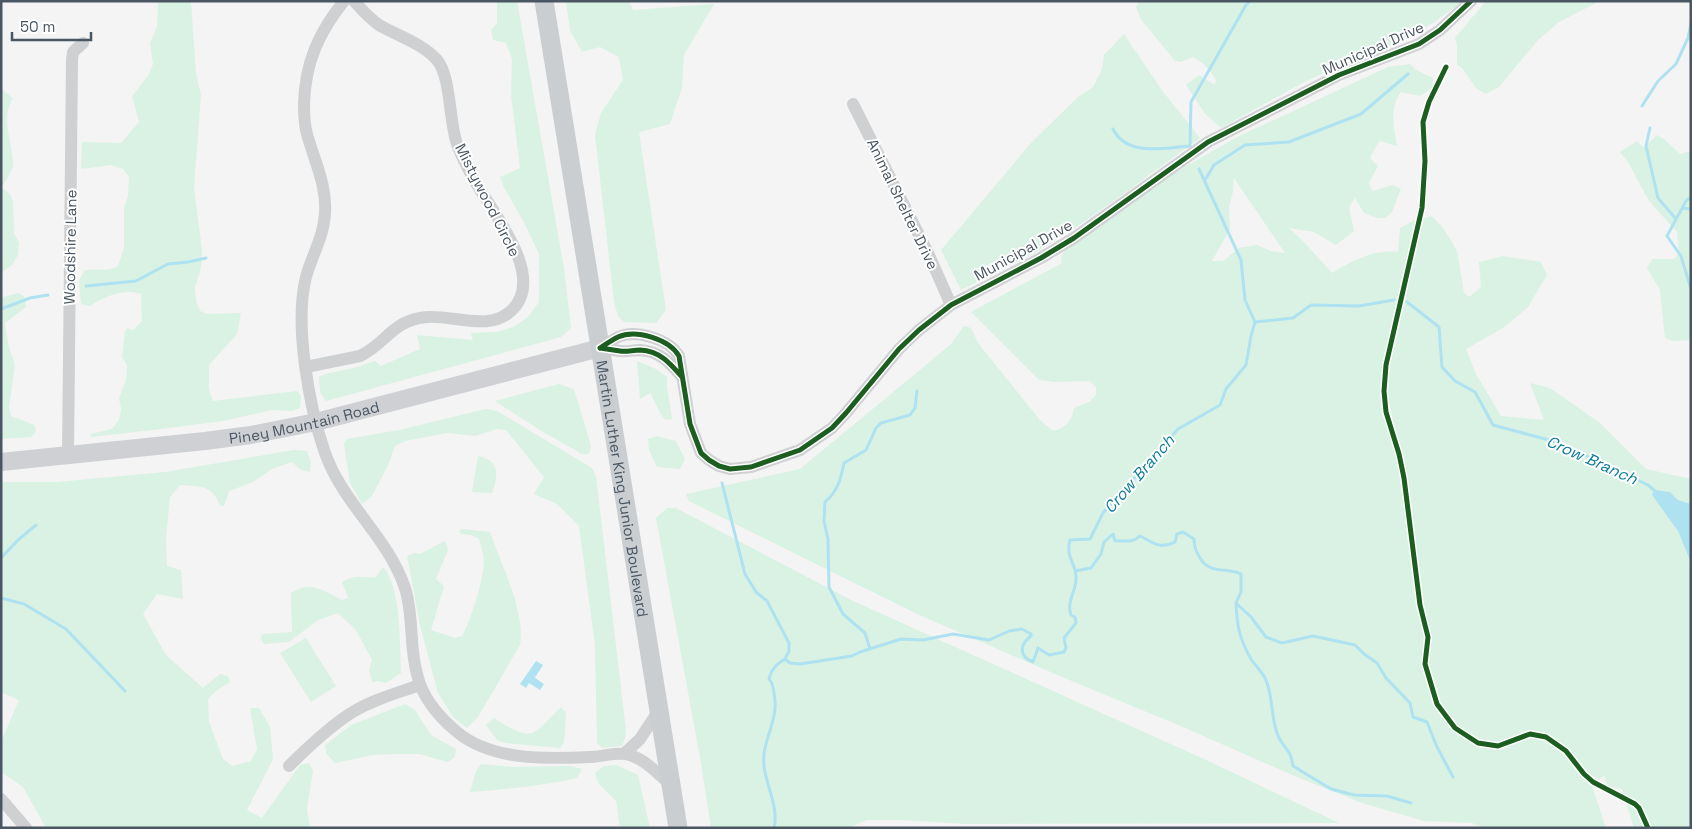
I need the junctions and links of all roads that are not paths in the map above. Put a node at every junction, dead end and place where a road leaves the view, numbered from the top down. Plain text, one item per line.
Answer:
1 (344, 1) edge
2 (354, 1) edge
3 (544, 1) edge
4 (1471, 1) edge
5 (83, 43) dead end
6 (853, 104) dead end
7 (951, 305) junction
8 (600, 348) junction
9 (306, 367) junction
10 (316, 422) junction
11 (68, 454) junction
12 (1, 462) edge
13 (420, 685) junction
14 (659, 710) junction
15 (624, 754) junction
16 (289, 766) dead end
17 (671, 785) junction
18 (1, 799) edge
19 (26, 828) edge
20 (678, 828) edge

1 - 9 street
2 - 9 street, Mistywood Circle
3 - 8 main road, Martin Luther King Junior Boulevard
4 - 7 street, Municipal Drive
5 - 11 street, Woodshire Lane
6 - 7 street, Animal Shelter Drive
7 - 8 street, Municipal Drive
8 - 10 street, Piney Mountain Road
8 - 14 main road, Martin Luther King Junior Boulevard
9 - 10 street
10 - 11 street, Piney Mountain Road
10 - 13 street
11 - 12 street, Piney Mountain Road
13 - 15 street
13 - 16 street
14 - 15 street
14 - 17 main road, Martin Luther King Junior Boulevard
15 - 17 street
17 - 20 main road, Martin Luther King Junior Boulevard
18 - 19 street

